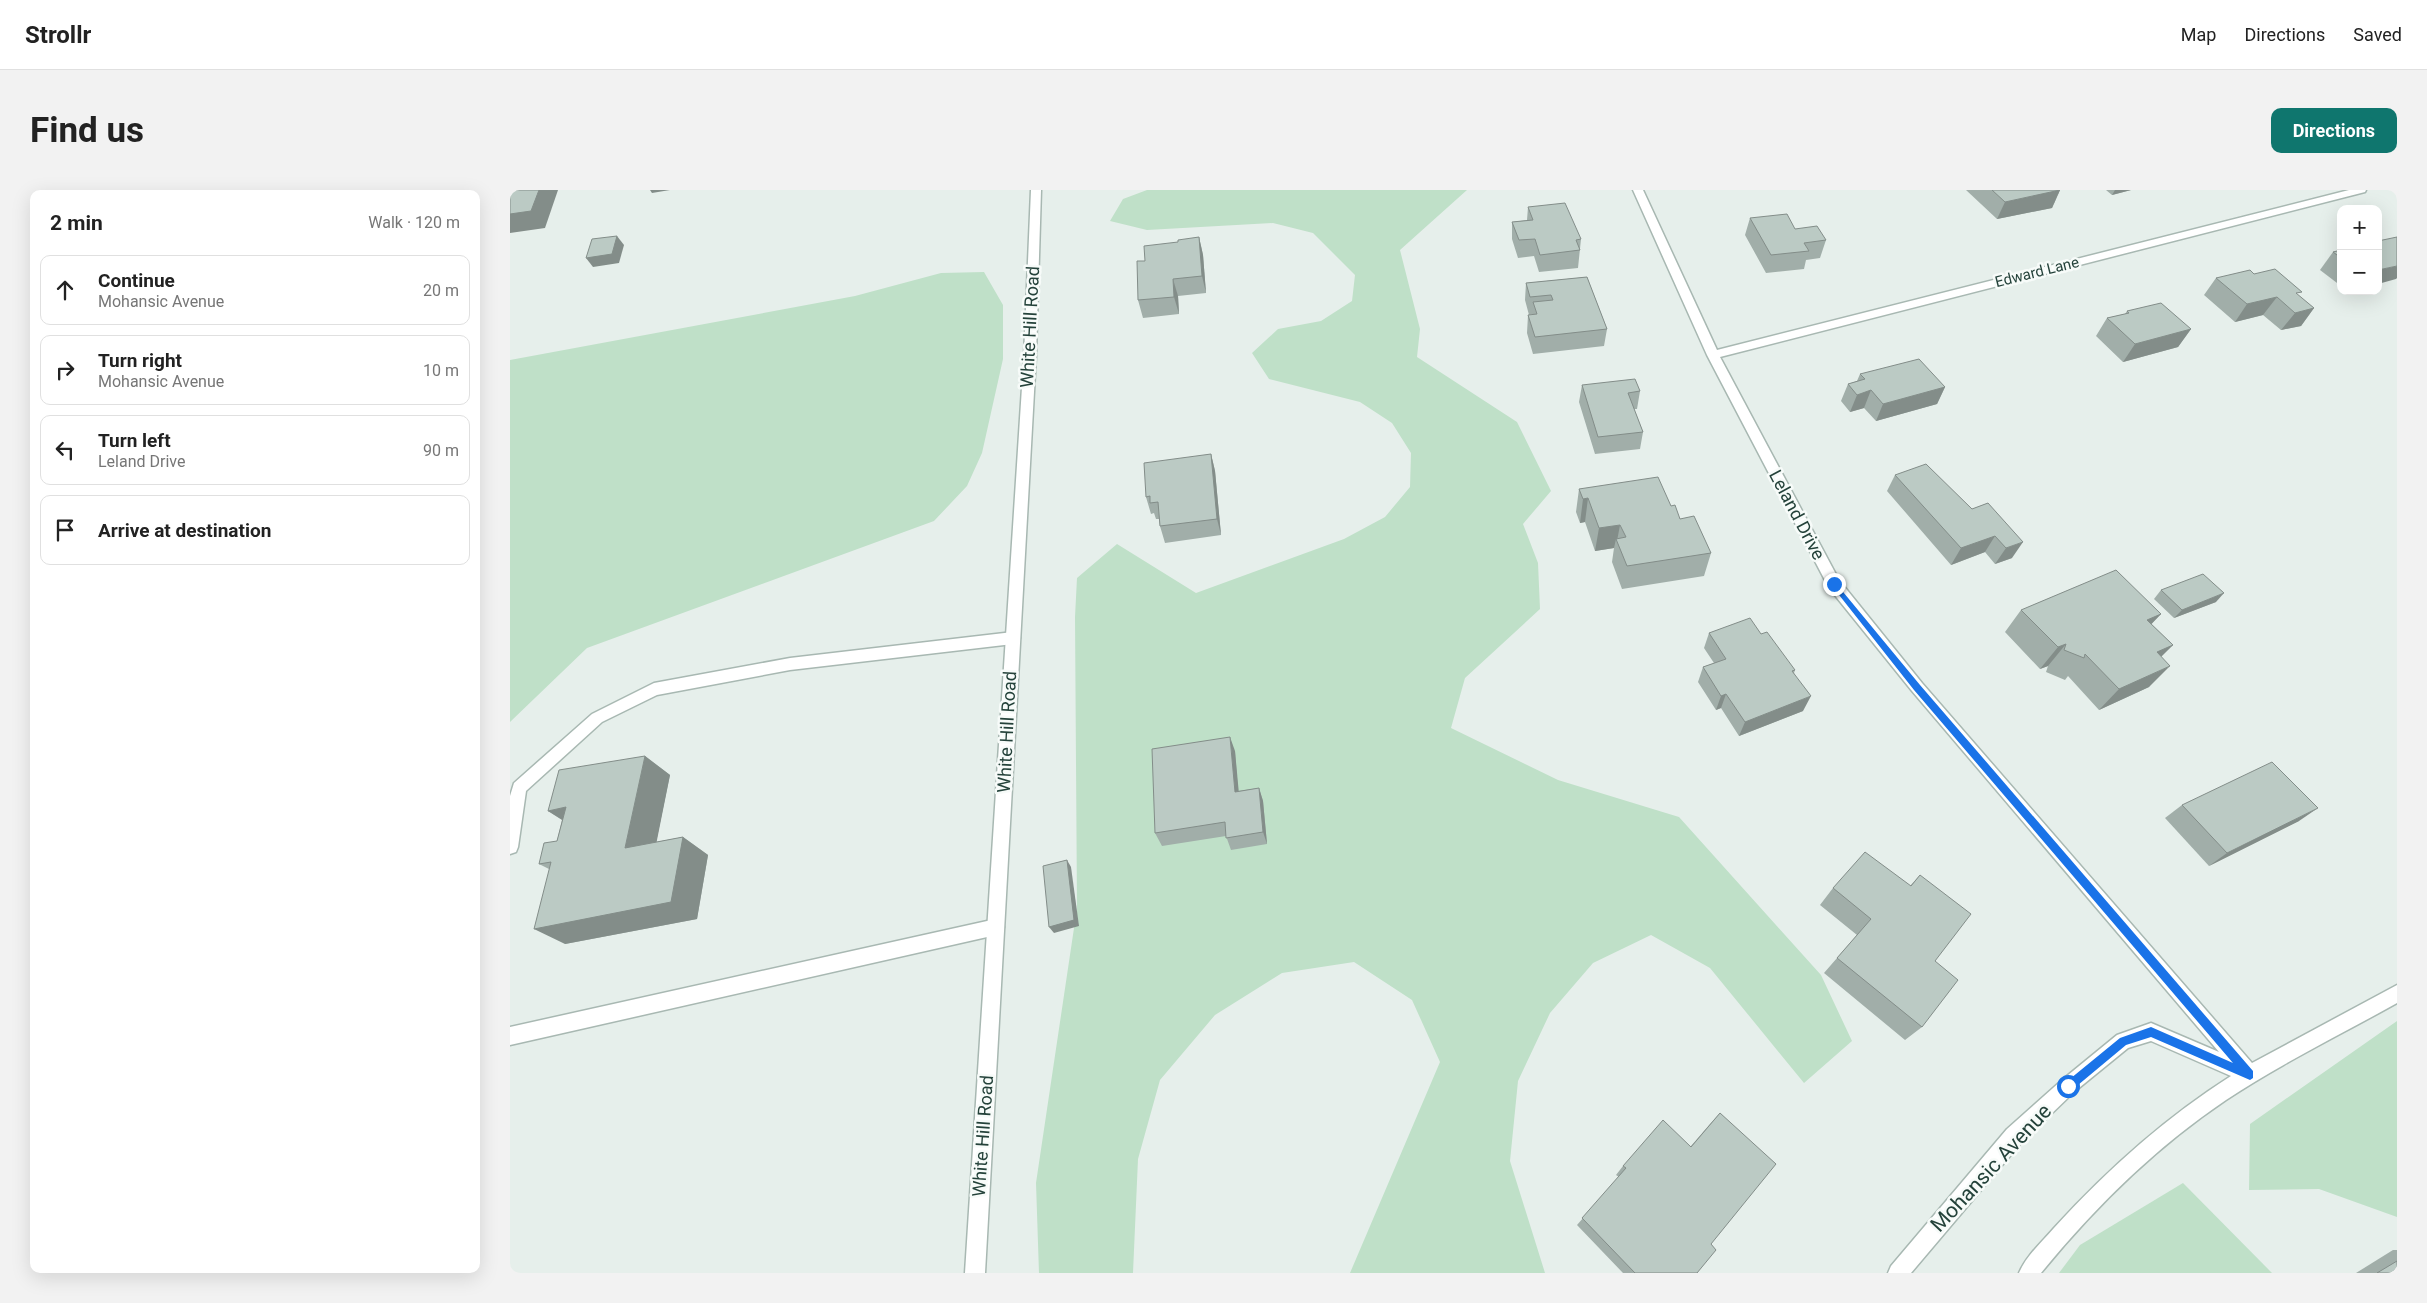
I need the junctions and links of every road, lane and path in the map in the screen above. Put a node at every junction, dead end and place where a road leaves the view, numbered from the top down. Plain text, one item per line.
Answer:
1 (1036, 190) edge
2 (1638, 190) edge
3 (2361, 190) edge
4 (1713, 355) junction
5 (1013, 638) junction
6 (514, 789) edge
7 (510, 848) edge
8 (996, 927) junction
9 (2397, 994) edge
10 (510, 1036) edge
11 (2250, 1075) junction
12 (975, 1273) edge
13 (1898, 1273) edge
14 (2029, 1273) edge

1 - 5 street, White Hill Road
2 - 4 street, Leland Drive
3 - 4 street, Edward Lane
4 - 11 street, Leland Drive
5 - 6 street
5 - 8 street, White Hill Road
6 - 7 street
8 - 10 street
8 - 12 street, White Hill Road
9 - 11 street
11 - 13 street, Mohansic Avenue
11 - 14 street

